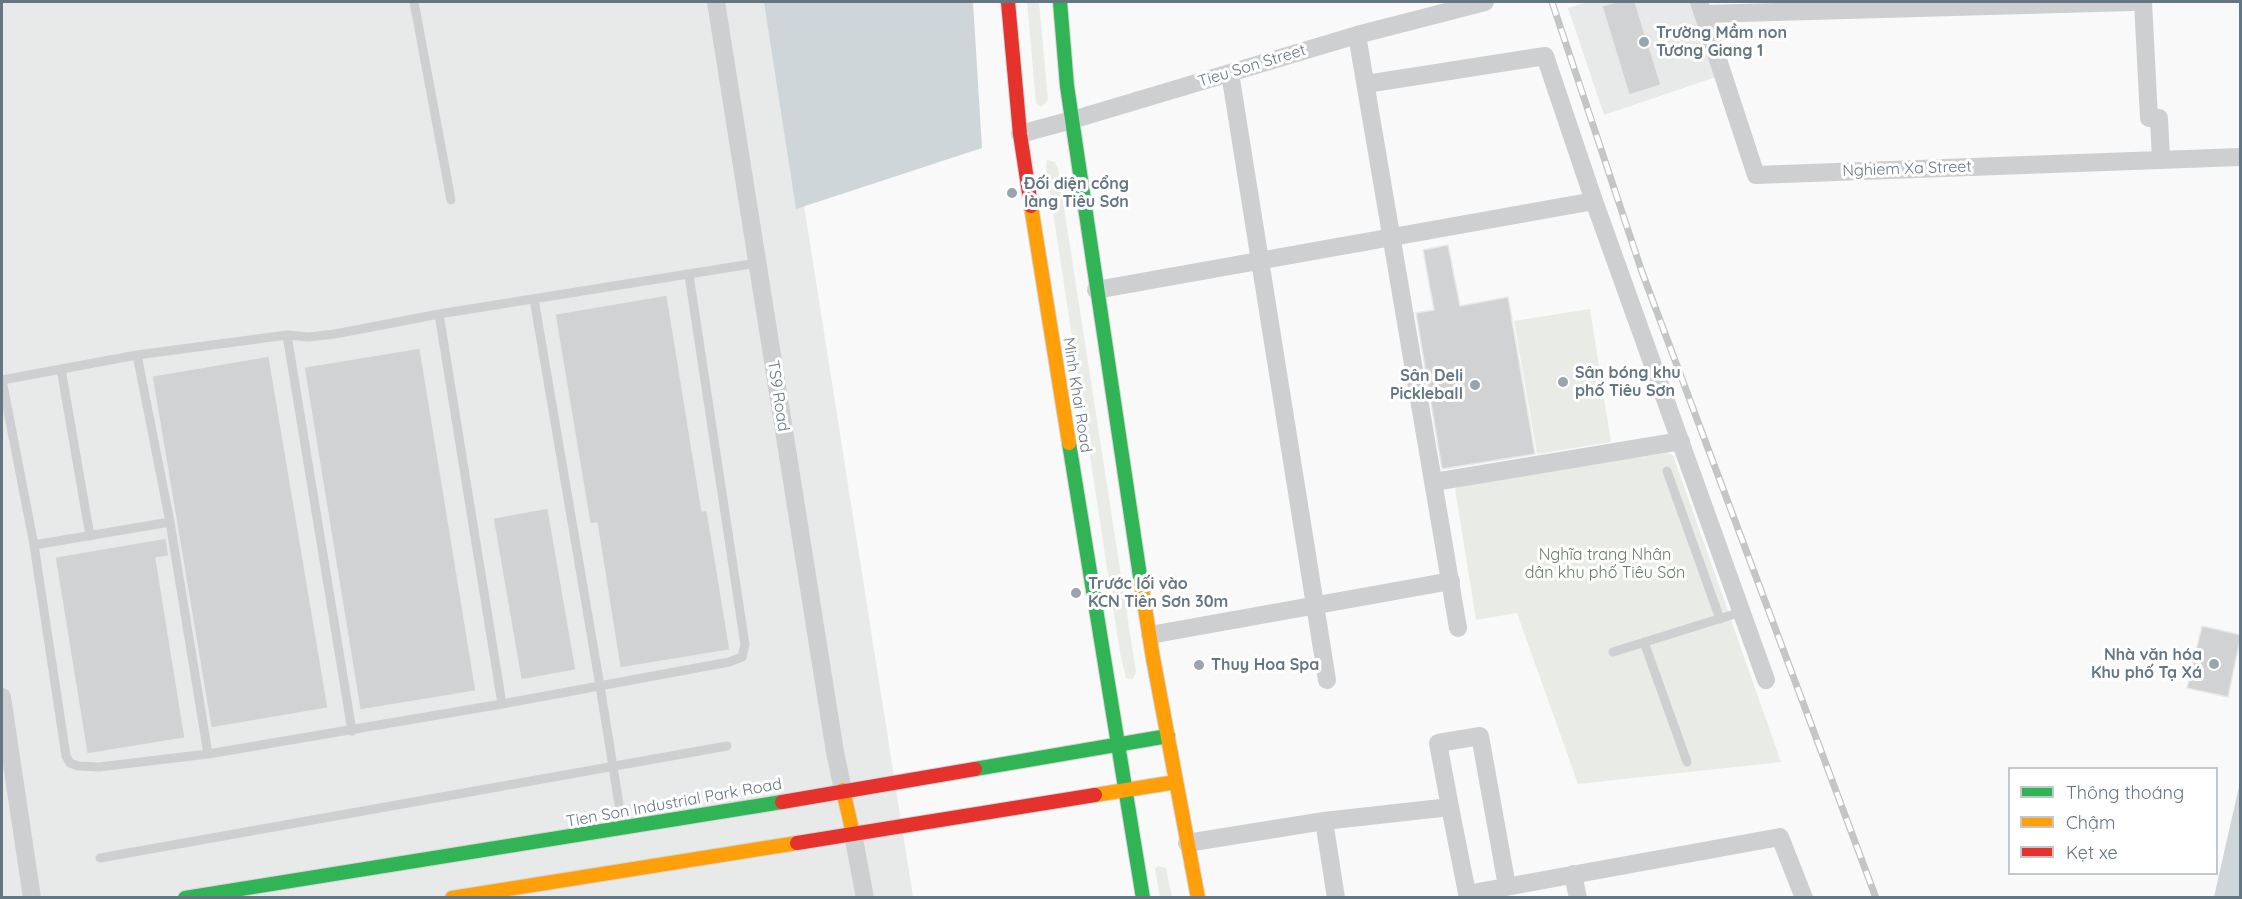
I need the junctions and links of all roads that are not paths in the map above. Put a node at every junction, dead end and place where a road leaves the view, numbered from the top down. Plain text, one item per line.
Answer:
1 (414, 2) edge
2 (716, 2) edge
3 (1008, 2) edge
4 (1060, 2) edge
5 (1485, 2) edge
6 (2133, 2) edge
7 (2143, 2) edge
8 (2007, 4) edge
9 (1881, 5) edge
10 (1832, 6) edge
11 (1701, 8) edge
12 (1357, 35) junction
13 (1230, 73) junction
14 (1366, 84) junction
15 (1072, 120) junction
16 (1020, 134) junction
17 (2241, 157) edge
18 (2161, 160) junction
19 (451, 200) dead end
20 (1594, 201) junction
21 (1392, 237) junction
22 (1261, 261) junction
23 (757, 263) junction
24 (689, 274) junction
25 (1096, 290) junction
26 (534, 299) junction
27 (439, 314) junction
28 (287, 335) junction
29 (137, 355) junction
30 (61, 369) junction
31 (1680, 441) junction
32 (1667, 471) dead end
33 (1434, 482) junction
34 (171, 522) junction
35 (90, 536) junction
36 (34, 546) junction
37 (1451, 581) junction
38 (1315, 604) junction
39 (1742, 612) junction
40 (1720, 619) junction
41 (1458, 628) dead end
42 (1150, 635) junction
43 (1644, 642) junction
44 (1613, 652) dead end
45 (1327, 680) dead end
46 (1766, 680) dead end
47 (600, 686) junction
48 (2, 697) edge
49 (502, 704) junction
50 (352, 731) junction
51 (1168, 736) junction
52 (1118, 744) junction
53 (727, 746) dead end
54 (208, 754) junction
55 (1687, 762) dead end
56 (613, 766) junction
57 (1176, 782) junction
58 (843, 790) junction
59 (1127, 791) junction
60 (1450, 807) junction
61 (1324, 820) junction
62 (623, 829) junction
63 (853, 834) junction
64 (1187, 843) junction
65 (100, 858) dead end
66 (1574, 874) junction
67 (1507, 886) junction
68 (1467, 896) edge
69 (32, 897) edge
70 (185, 897) edge
71 (452, 897) edge
72 (865, 897) edge
73 (1143, 897) edge
74 (1198, 897) edge
75 (1336, 897) edge
76 (1578, 897) edge
77 (1804, 897) edge

1 - 19 lane
2 - 23 street, TS9 Road
3 - 16 main road, Minh Khai Road
4 - 15 main road
5 - 12 street, Tieu Son Street
6 - 8 street
7 - 18 street
8 - 9 street
9 - 10 street
10 - 11 street
11 - 18 street, Nghiem Xa Street
12 - 13 street, Tieu Son Street
12 - 14 street
13 - 15 street, Tieu Son Street
13 - 22 street
14 - 20 street
14 - 21 street
15 - 16 street, Tieu Son Street
15 - 25 main road
16 - 52 main road, Minh Khai Road
17 - 18 street, Nghiem Xa Street
20 - 21 street
20 - 31 street
21 - 22 street
21 - 33 street
22 - 25 street
22 - 38 street
23 - 24 lane
23 - 58 street, TS9 Road
24 - 26 lane
24 - 47 lane
25 - 42 main road
26 - 27 lane
26 - 47 lane
27 - 28 lane
27 - 49 lane
28 - 29 lane
28 - 50 lane
29 - 30 lane
29 - 34 lane
30 - 35 lane
30 - 36 lane
31 - 33 street
31 - 39 street
32 - 40 lane
33 - 37 street
34 - 35 lane
34 - 54 lane
35 - 36 lane
36 - 54 lane
37 - 38 street
37 - 41 street
38 - 42 street
38 - 45 street
39 - 40 lane
39 - 46 street
40 - 43 lane
42 - 51 main road
43 - 44 lane
43 - 55 lane
47 - 49 lane
47 - 56 lane
48 - 69 street
49 - 50 lane
50 - 54 lane
51 - 52 main road, Tien Son Industrial Park Road
51 - 57 main road
52 - 58 main road, Tien Son Industrial Park Road
52 - 59 main road, Minh Khai Road
53 - 56 lane
56 - 62 lane
56 - 65 lane
57 - 59 main road
57 - 64 main road
58 - 62 main road, Tien Son Industrial Park Road
58 - 63 main road
59 - 63 main road
59 - 73 main road, Minh Khai Road
60 - 61 street
60 - 67 street
60 - 68 street
61 - 64 street
61 - 75 street
62 - 70 main road, Tien Son Industrial Park Road
63 - 71 main road
63 - 72 street
64 - 74 main road
66 - 67 street
66 - 76 street
66 - 77 street
67 - 68 street

